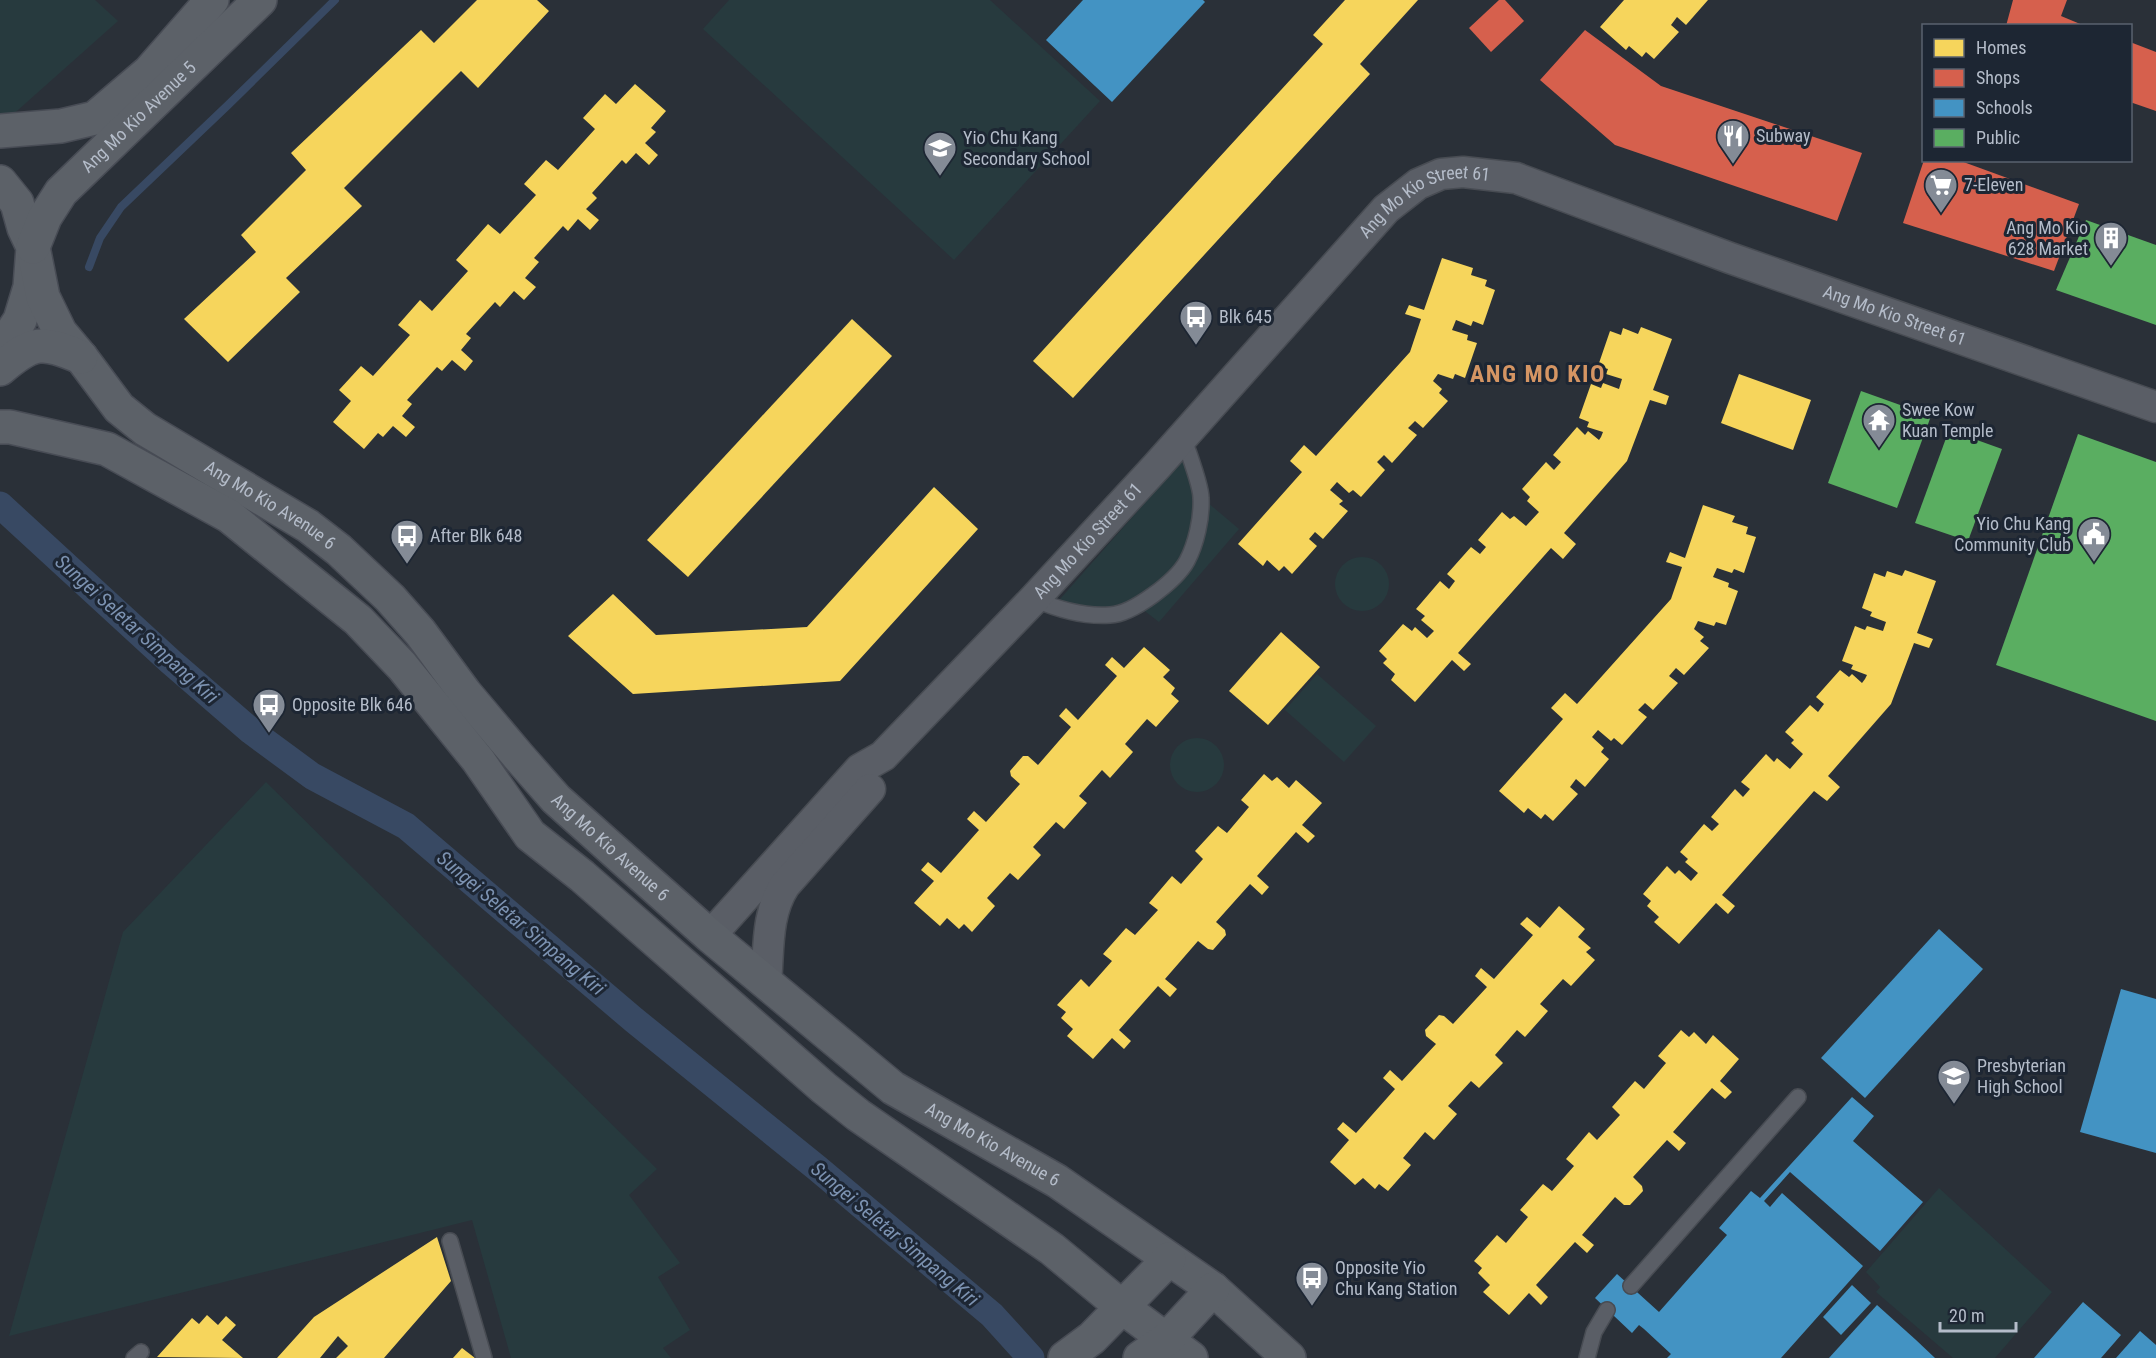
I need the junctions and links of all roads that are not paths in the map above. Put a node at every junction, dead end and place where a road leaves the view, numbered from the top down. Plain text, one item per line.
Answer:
1 (212, 0) edge
2 (260, 0) edge
3 (0, 131) edge
4 (84, 169) junction
5 (0, 182) edge
6 (33, 247) junction
7 (0, 351) edge
8 (81, 357) junction
9 (0, 369) edge
10 (2156, 407) edge
11 (3, 422) edge
12 (1183, 436) junction
13 (1034, 599) junction
14 (883, 756) junction
15 (710, 936) junction
16 (766, 983) junction
17 (1798, 1097) dead end
18 (450, 1241) dead end
19 (1169, 1259) junction
20 (1631, 1286) dead end
21 (1213, 1289) junction
22 (1122, 1307) junction
23 (1607, 1310) dead end
24 (1179, 1348) edge
25 (484, 1358) edge
26 (1065, 1358) edge
27 (1140, 1358) edge
28 (1289, 1358) edge
29 (1587, 1358) edge

1 - 3 main road, Ang Mo Kio Avenue 5
2 - 4 main road, Ang Mo Kio Avenue 5
4 - 6 main road, Ang Mo Kio Avenue 5
4 - 8 main road
5 - 6 main road, Ang Mo Kio Avenue 6
6 - 7 main road
6 - 8 main road, Ang Mo Kio Avenue 6
8 - 9 main road
8 - 15 main road, Ang Mo Kio Avenue 6
10 - 12 street, Ang Mo Kio Street 61
11 - 22 main road, Ang Mo Kio Avenue 6
12 - 13 street, Ang Mo Kio Street 61
12 - 13 lane
13 - 14 street, Ang Mo Kio Street 61
14 - 15 street, Ang Mo Kio Street 61
14 - 16 street, Ang Mo Kio Street 61
15 - 16 main road, Ang Mo Kio Avenue 6
16 - 19 main road, Ang Mo Kio Avenue 6
17 - 20 lane
18 - 25 lane
19 - 21 main road, Ang Mo Kio Avenue 6
19 - 22 main road
21 - 24 main road
21 - 28 main road, Ang Mo Kio Avenue 6
22 - 24 main road, Ang Mo Kio Avenue 6
22 - 26 main road
23 - 29 lane
24 - 27 main road

